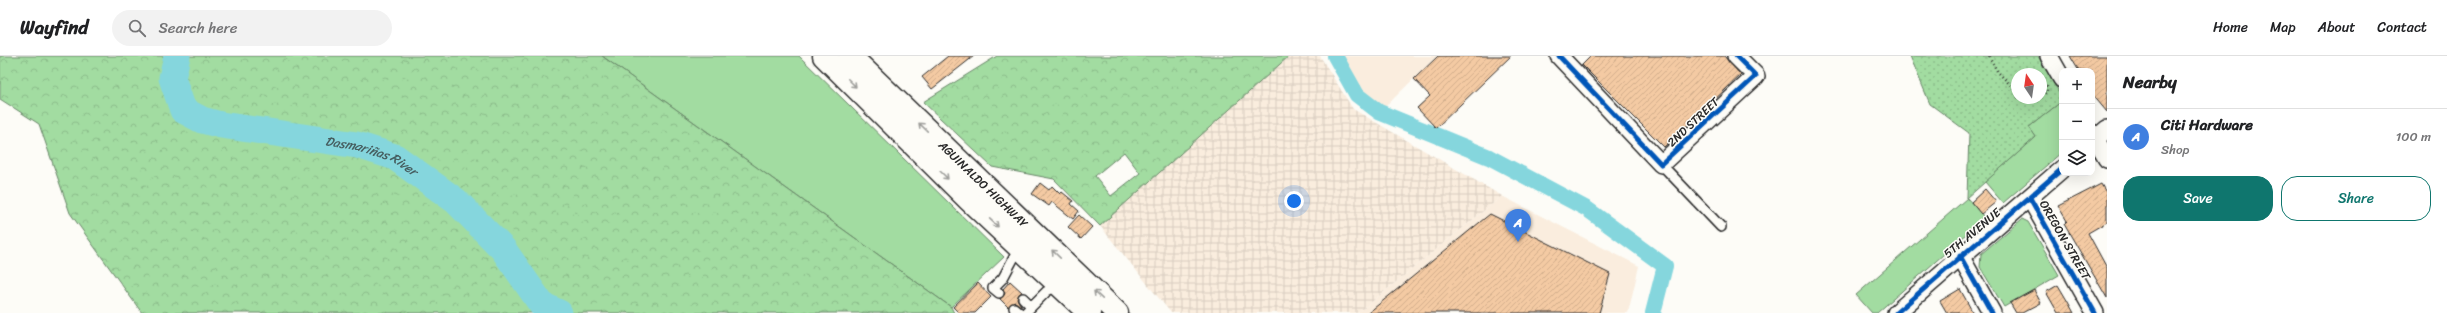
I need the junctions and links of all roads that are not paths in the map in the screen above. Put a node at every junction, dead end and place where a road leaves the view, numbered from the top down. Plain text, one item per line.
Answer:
1 (824, 56) edge
2 (1736, 56) edge
3 (2049, 56) edge
4 (854, 57) edge
5 (1566, 59) edge
6 (2059, 74) edge
7 (882, 100) junction
8 (2097, 136) edge
9 (2107, 159) edge
10 (1661, 164) junction
11 (2059, 172) edge
12 (2030, 198) junction
13 (1721, 227) dead end
14 (1026, 239) junction
15 (1960, 256) junction
16 (1080, 277) junction
17 (1060, 285) junction
18 (999, 293) dead end
19 (1023, 298) dead end
20 (1028, 310) edge
21 (1089, 313) edge
22 (1117, 313) edge
23 (1896, 313) edge
24 (1992, 313) edge
25 (2095, 313) edge

1 -> 7 main road, AGUINALDO HIGHWAY
2 - 10 street, 2ND STREET
3 - 6 street
4 - 7 main road, AGUINALDO HIGHWAY
5 - 10 street
7 - 14 main road, AGUINALDO HIGHWAY
8 - 9 street
10 - 13 lane
11 - 12 street, 5TH AVENUE
12 - 15 street, 5TH AVENUE
12 - 25 street, OREGON STREET
16 -> 14 main road, AGUINALDO HIGHWAY
14 - 17 main road, AGUINALDO HIGHWAY
14 - 18 lane
15 - 23 street, 5TH AVENUE
15 - 24 street
16 - 17 lane
22 -> 16 main road, AGUINALDO HIGHWAY
17 - 20 lane
17 - 21 main road, AGUINALDO HIGHWAY
19 - 20 lane

